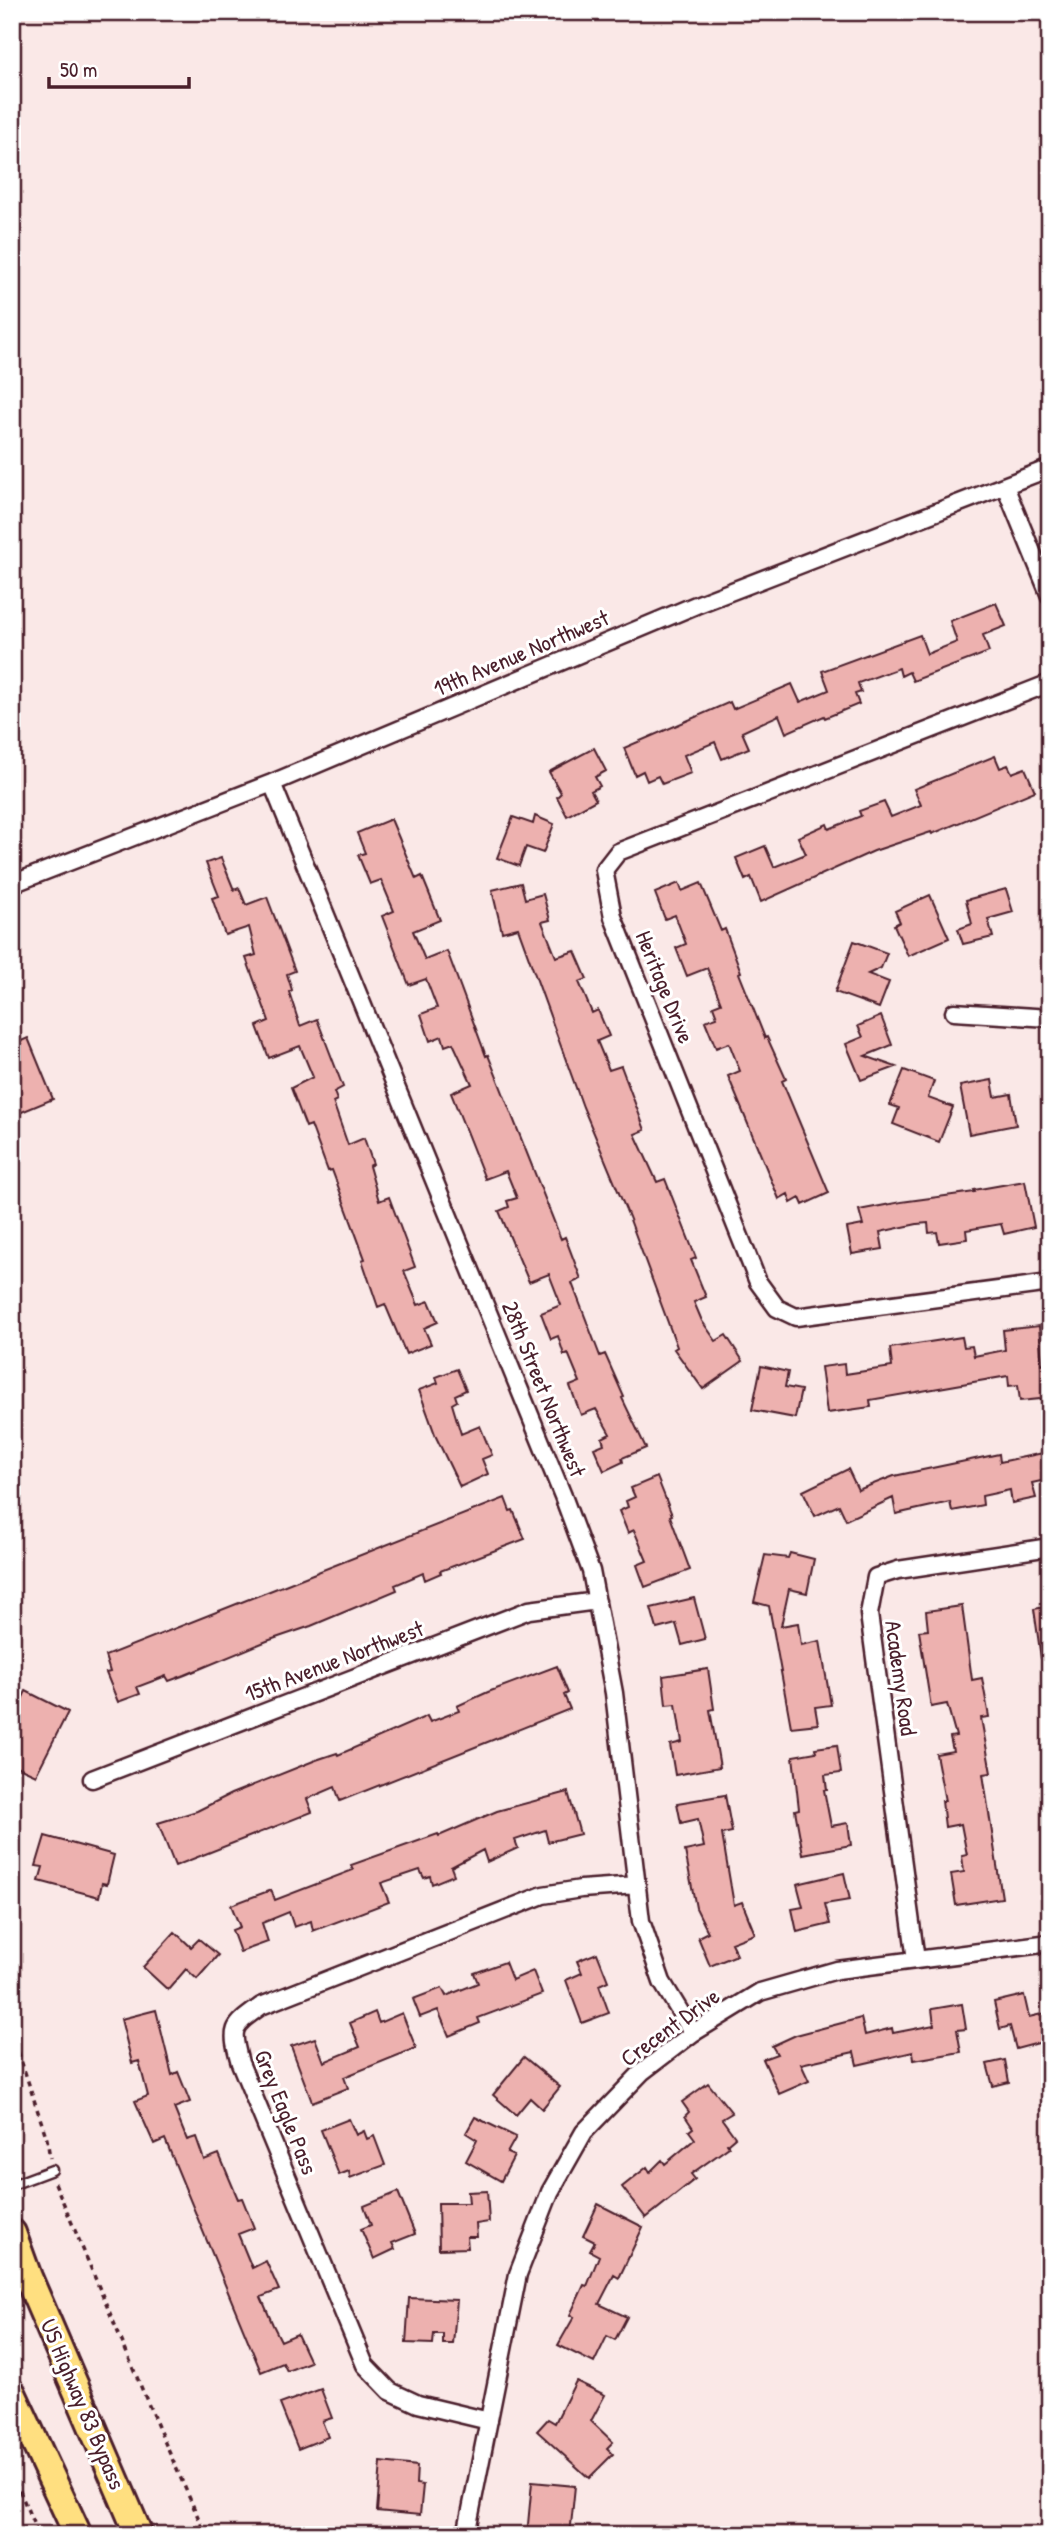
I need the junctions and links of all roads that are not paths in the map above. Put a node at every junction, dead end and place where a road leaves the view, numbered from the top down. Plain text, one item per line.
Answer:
1 (1050, 468) edge
2 (1005, 486) junction
3 (1050, 596) edge
4 (1050, 683) edge
5 (272, 783) junction
6 (12, 884) edge
7 (954, 1012) dead end
8 (1050, 1018) edge
9 (1050, 1283) edge
10 (1050, 1547) edge
11 (597, 1601) junction
12 (92, 1779) dead end
13 (637, 1885) junction
14 (1050, 1943) edge
15 (916, 1960) junction
16 (693, 2033) junction
17 (52, 2170) road end
18 (12, 2185) edge
19 (12, 2234) edge
20 (12, 2393) edge
21 (489, 2421) junction
22 (78, 2535) edge
23 (139, 2535) edge
24 (466, 2535) edge

1 - 2 street, 19th Avenue Northwest
2 - 3 street
2 - 5 street, 19th Avenue Northwest
4 - 9 street, Heritage Drive
5 - 6 street, 19th Avenue Northwest
5 - 11 street, 28th Street Northwest
7 - 8 street
10 - 15 street, Academy Road
11 - 12 street, 15th Avenue Northwest
11 - 13 street, 28th Street Northwest
13 - 16 street, 28th Street Northwest
13 - 21 street, Grey Eagle Pass
14 - 15 street, Crecent Drive
15 - 16 street, Crecent Drive
16 - 21 street, Crecent Drive
17 - 18 lane
19 - 23 highway, US Highway 83 Bypass
20 - 22 highway
21 - 24 street, Crecent Drive

